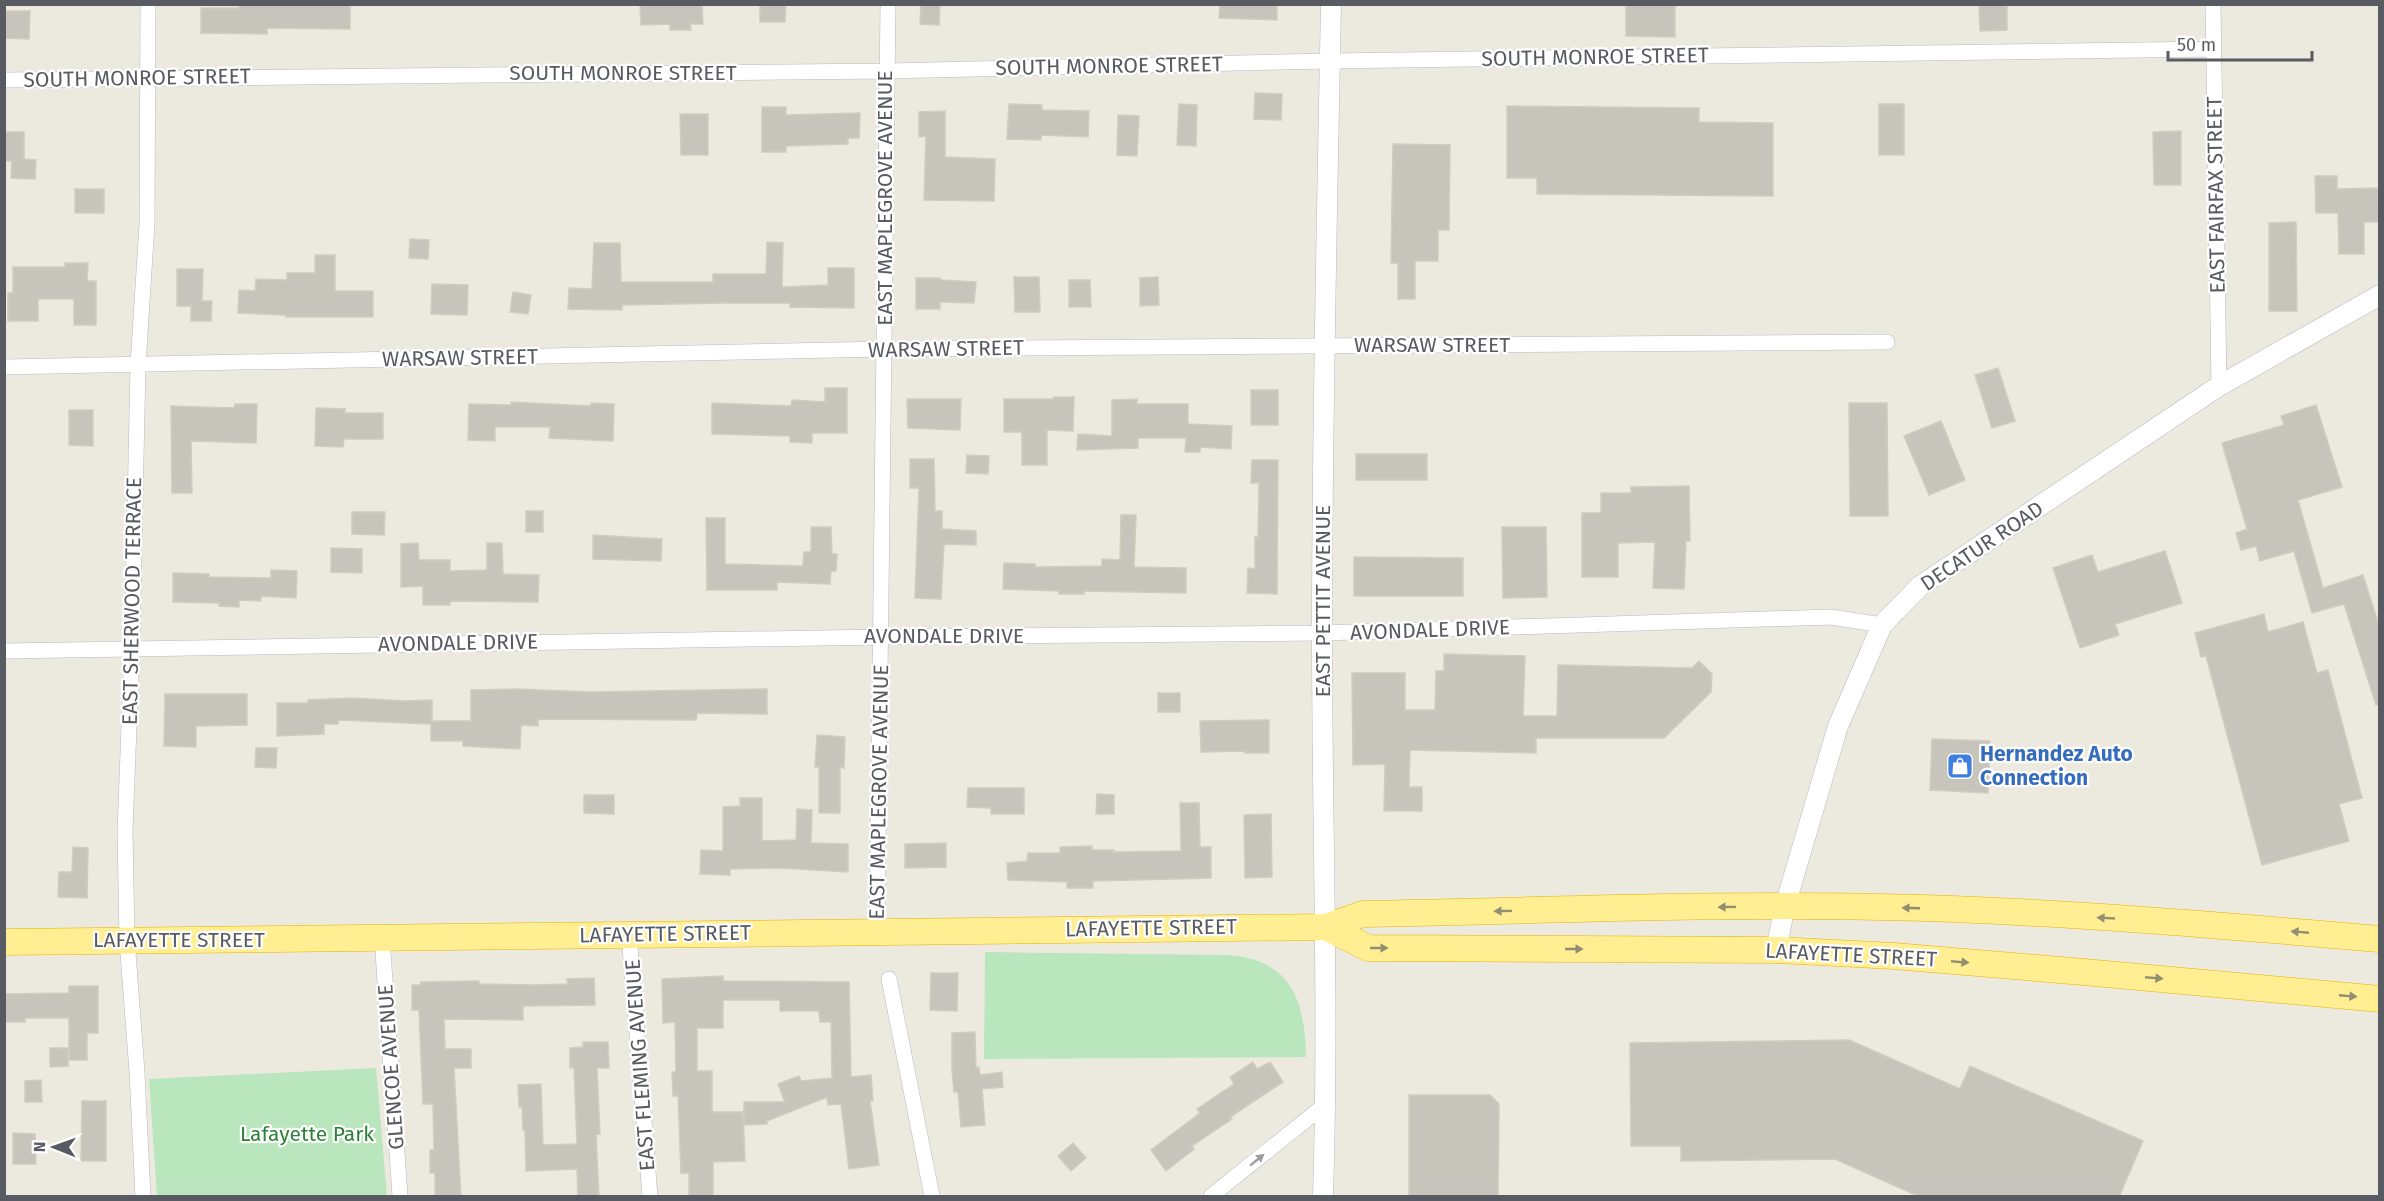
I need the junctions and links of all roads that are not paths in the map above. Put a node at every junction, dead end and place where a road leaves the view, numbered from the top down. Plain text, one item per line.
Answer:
1 (148, 4) edge
2 (888, 4) edge
3 (1331, 4) edge
4 (2212, 4) edge
5 (2213, 49) junction
6 (1330, 61) junction
7 (886, 71) junction
8 (149, 77) junction
9 (4, 80) edge
10 (2379, 295) edge
11 (1887, 342) dead end
12 (1325, 346) junction
13 (885, 349) junction
14 (138, 365) junction
15 (4, 367) edge
16 (2219, 386) junction
17 (1882, 625) junction
18 (1322, 633) junction
19 (881, 636) junction
20 (132, 648) junction
21 (4, 651) edge
22 (1785, 906) junction
23 (1326, 927) junction
24 (877, 931) junction
25 (629, 934) junction
26 (382, 938) junction
27 (2379, 939) edge
28 (127, 940) junction
29 (4, 942) edge
30 (1776, 950) junction
31 (889, 979) dead end
32 (2379, 999) edge
33 (1326, 1104) junction
34 (143, 1197) edge
35 (400, 1197) edge
36 (650, 1197) edge
37 (932, 1197) edge
38 (1211, 1197) edge
39 (1323, 1197) edge

1 - 8 street, EAST SHERWOOD TERRACE
2 - 7 street, EAST MAPLEGROVE AVENUE
3 - 6 street, EAST PETTIT AVENUE
4 - 5 street, EAST FAIRFAX STREET
5 - 6 street, SOUTH MONROE STREET
5 - 16 street, EAST FAIRFAX STREET
6 - 7 street, SOUTH MONROE STREET
6 - 12 street, EAST PETTIT AVENUE
7 - 8 street, SOUTH MONROE STREET
7 - 13 street, EAST MAPLEGROVE AVENUE
8 - 9 street, SOUTH MONROE STREET
8 - 14 street, EAST SHERWOOD TERRACE
10 - 16 street, DECATUR ROAD
11 - 12 street, WARSAW STREET
12 - 13 street, WARSAW STREET
12 - 18 street, EAST PETTIT AVENUE
13 - 14 street, WARSAW STREET
13 - 19 street, EAST MAPLEGROVE AVENUE
14 - 15 street, WARSAW STREET
14 - 20 street, EAST SHERWOOD TERRACE
16 - 17 street, DECATUR ROAD
17 - 18 street, AVONDALE DRIVE
17 - 22 street, DECATUR ROAD
18 - 19 street, AVONDALE DRIVE
18 - 23 street, EAST PETTIT AVENUE
19 - 20 street, AVONDALE DRIVE
19 - 24 street, EAST MAPLEGROVE AVENUE
20 - 21 street, AVONDALE DRIVE
20 - 28 street, EAST SHERWOOD TERRACE
22 -> 23 highway, LAFAYETTE STREET
27 -> 22 highway, LAFAYETTE STREET
22 - 30 street, DECATUR ROAD
23 - 24 highway, LAFAYETTE STREET
23 -> 30 highway, LAFAYETTE STREET
23 - 33 street, EAST PETTIT AVENUE
24 - 25 highway, LAFAYETTE STREET
25 - 26 highway, LAFAYETTE STREET
25 - 36 street, EAST FLEMING AVENUE
26 - 28 highway, LAFAYETTE STREET
26 - 35 street, GLENCOE AVENUE
28 - 29 highway, LAFAYETTE STREET
28 - 34 street, EAST SHERWOOD TERRACE
30 -> 32 highway, LAFAYETTE STREET
31 - 37 street
38 -> 33 street
33 - 39 street, EAST PETTIT AVENUE

